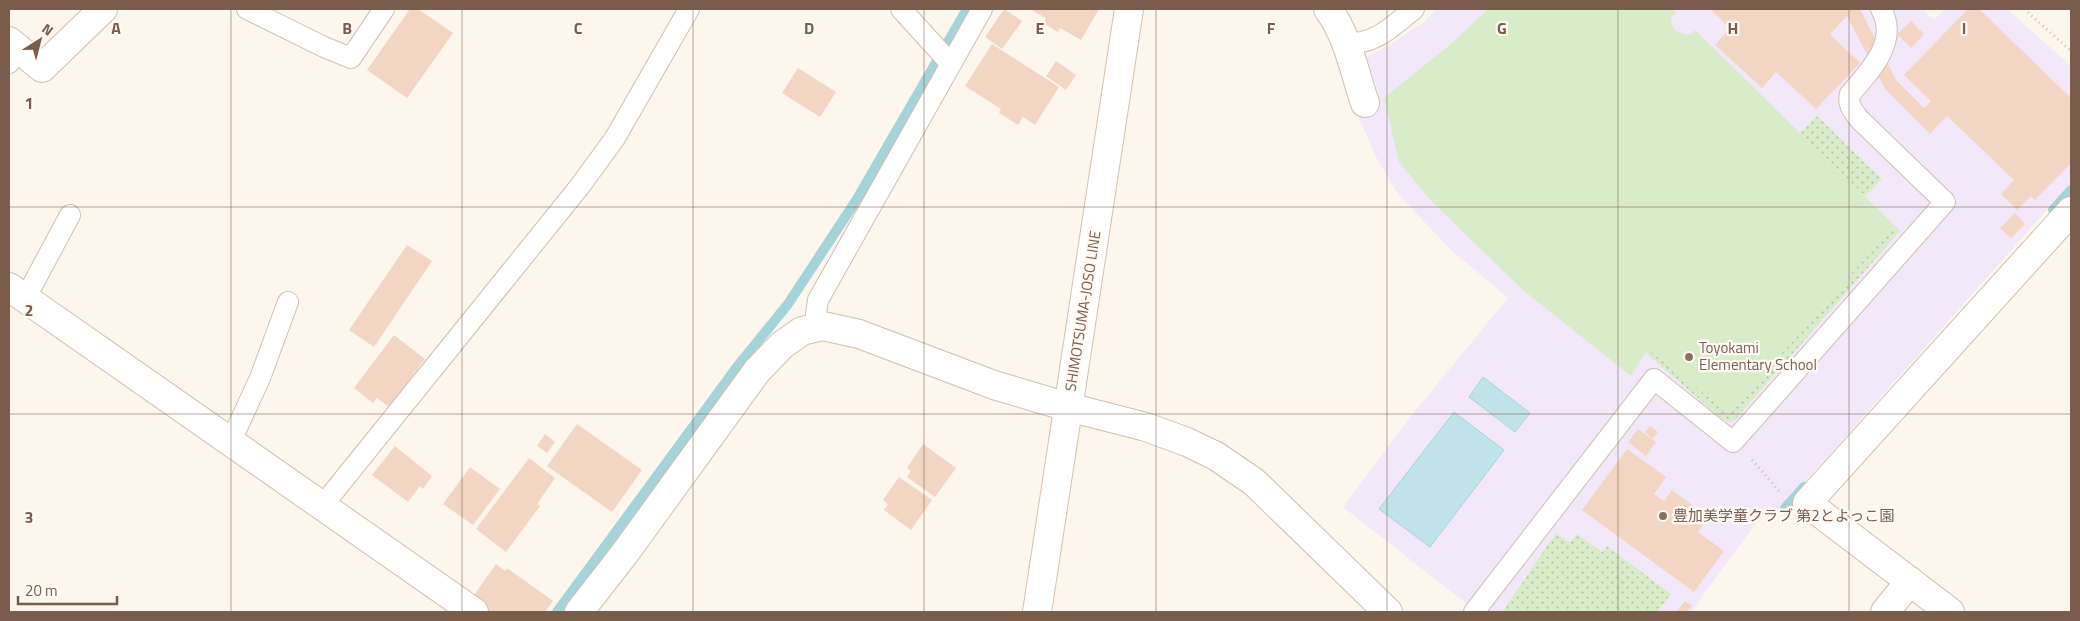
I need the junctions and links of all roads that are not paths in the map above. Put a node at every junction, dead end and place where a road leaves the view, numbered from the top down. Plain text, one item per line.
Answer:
1 (103, 9) edge
2 (247, 9) edge
3 (384, 9) edge
4 (688, 9) edge
5 (901, 9) edge
6 (982, 9) edge
7 (1130, 9) edge
8 (1328, 9) edge
9 (1414, 9) edge
10 (1881, 9) edge
11 (1346, 44) junction
12 (12, 50) edge
13 (945, 58) junction
14 (1365, 103) dead end
15 (2071, 211) edge
16 (70, 215) dead end
17 (17, 293) edge
18 (288, 302) dead end
19 (814, 329) junction
20 (1068, 407) junction
21 (231, 441) junction
22 (323, 505) junction
23 (1910, 581) junction
24 (474, 612) edge
25 (579, 612) edge
26 (1037, 612) edge
27 (1388, 612) edge
28 (1474, 612) edge
29 (1885, 612) edge
30 (1950, 612) edge

1 - 12 street
2 - 3 lane
4 - 22 lane
5 - 13 lane
6 - 13 lane
7 - 20 street, SHIMOTSUMA-JOSO LINE
8 - 11 street
9 - 11 lane
10 - 28 lane
11 - 14 street
13 - 19 lane
15 - 23 street
16 - 17 lane
17 - 21 street
18 - 21 lane
19 - 20 street
19 - 25 street
20 - 26 street, SHIMOTSUMA-JOSO LINE
20 - 27 street
21 - 22 street
22 - 24 street
23 - 29 street
23 - 30 street

